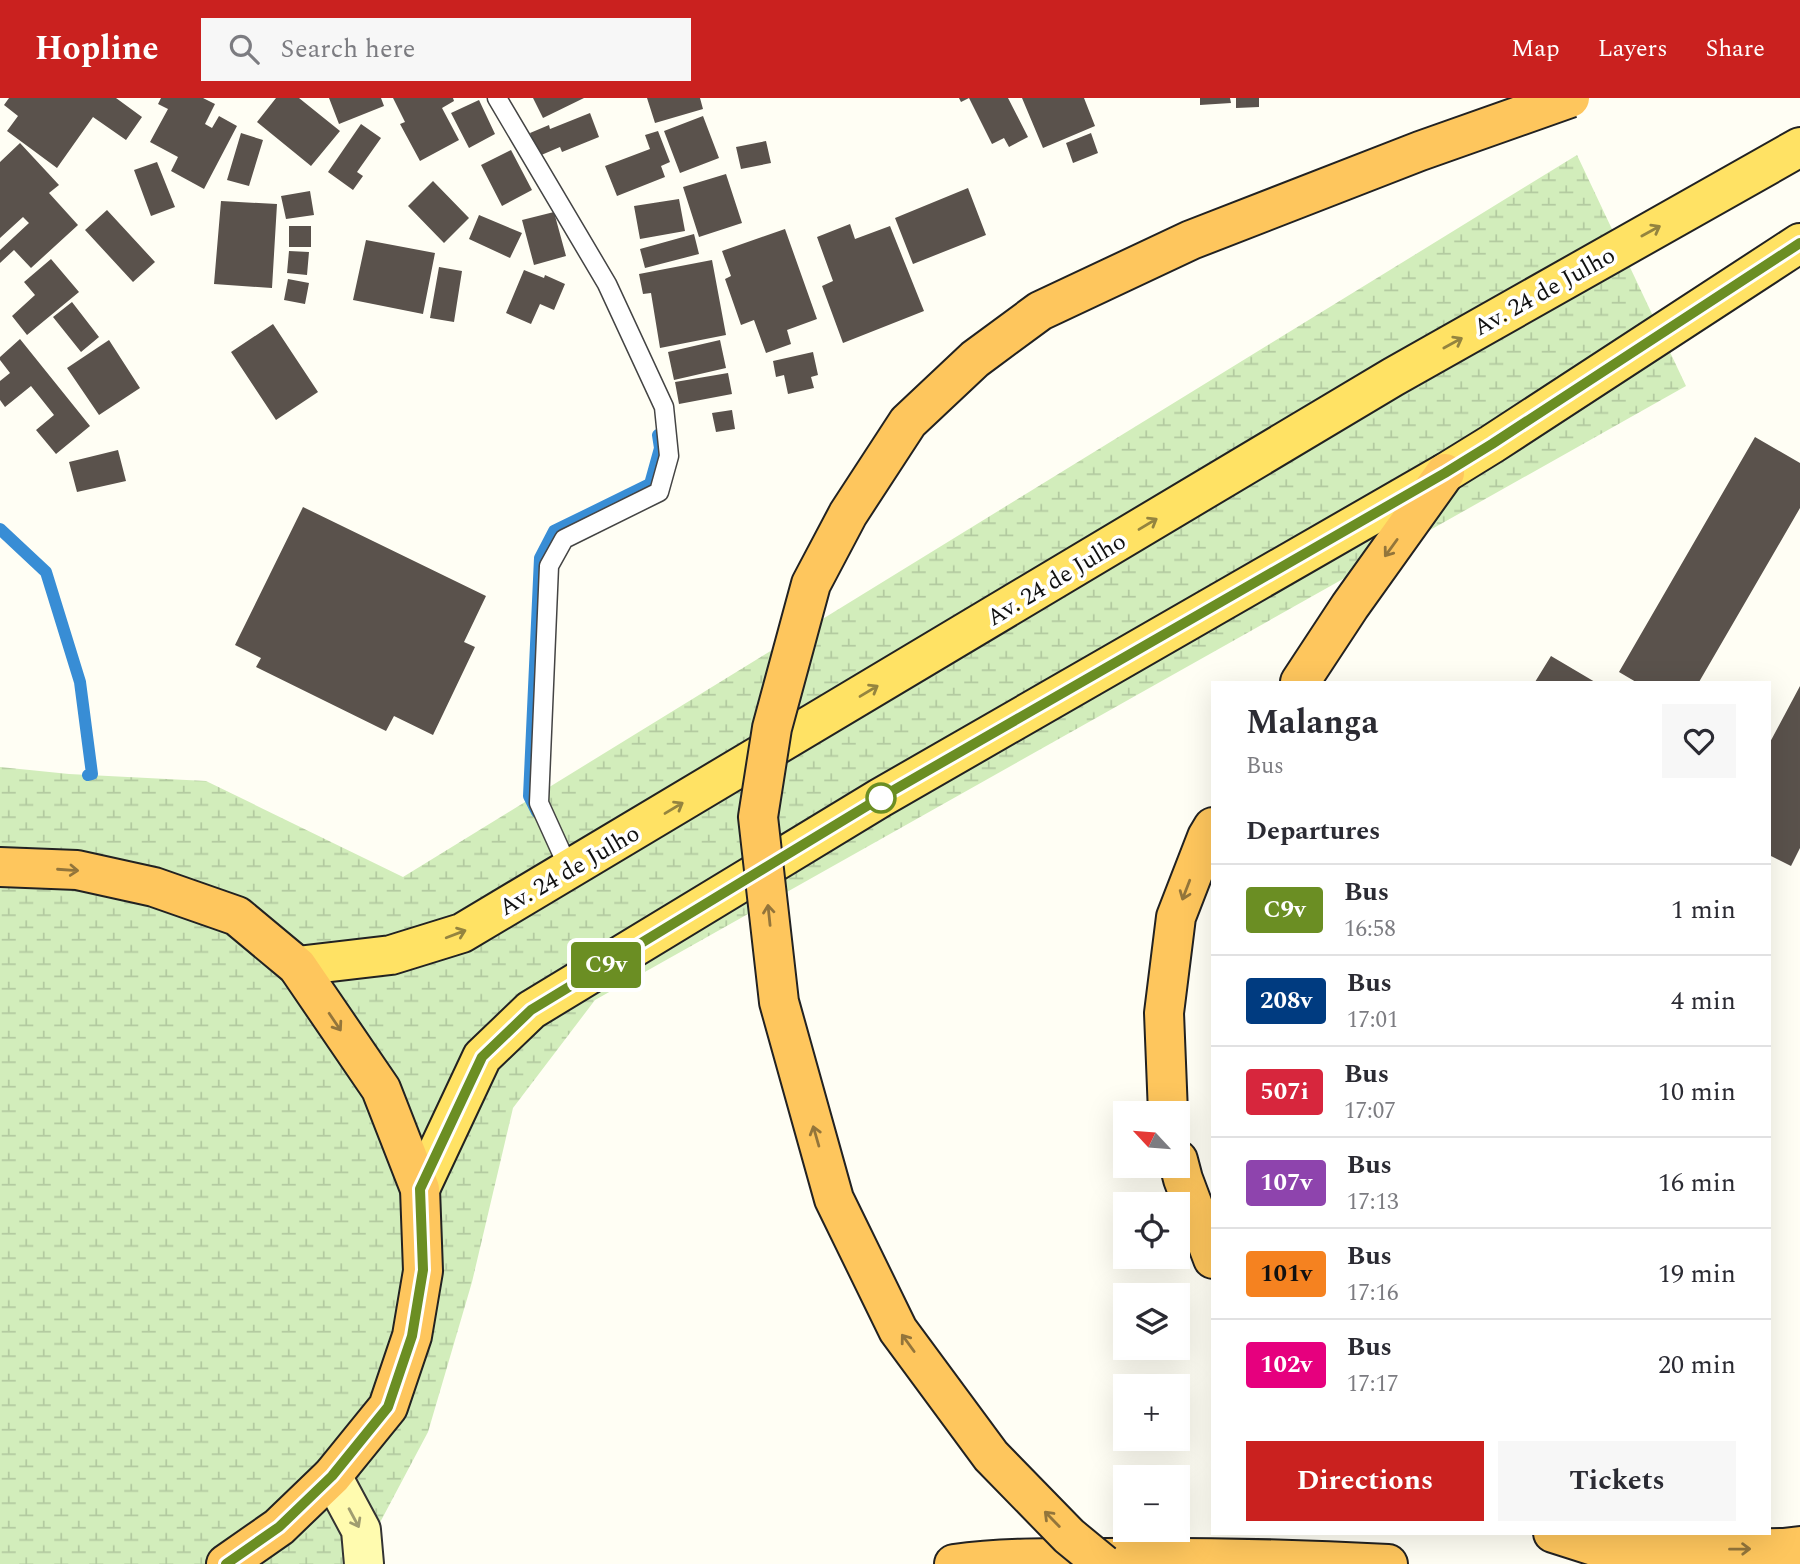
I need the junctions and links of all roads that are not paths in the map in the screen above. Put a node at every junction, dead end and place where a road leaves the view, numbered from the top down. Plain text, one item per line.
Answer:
1 (497, 98) edge
2 (1570, 98) edge
3 (1800, 147) edge
4 (1800, 243) edge
5 (1445, 473) junction
6 (1301, 681) edge
7 (1211, 830) edge
8 (0, 867) edge
9 (569, 869) junction
10 (297, 966) junction
11 (1168, 1101) edge
12 (1182, 1178) edge
13 (420, 1189) junction
14 (1211, 1254) edge
15 (332, 1476) junction
16 (1559, 1535) edge
17 (1800, 1546) edge
18 (1680, 1550) junction
19 (226, 1564) edge
20 (364, 1564) edge
21 (954, 1564) edge
22 (1103, 1564) edge
23 (1388, 1564) edge
24 (1589, 1564) edge

1 - 9 lane
22 -> 2 highway, bridge
9 -> 3 main road, Av. 24 de Julho
4 - 5 main road
5 -> 6 highway
5 - 13 main road
7 -> 11 highway
8 -> 10 highway
10 -> 9 main road, Av. 24 de Julho
10 -> 13 highway
12 - 14 highway
13 - 15 highway
15 - 19 highway
15 -> 20 main road
16 - 18 highway
18 -> 17 highway
18 - 24 highway
21 - 23 highway

